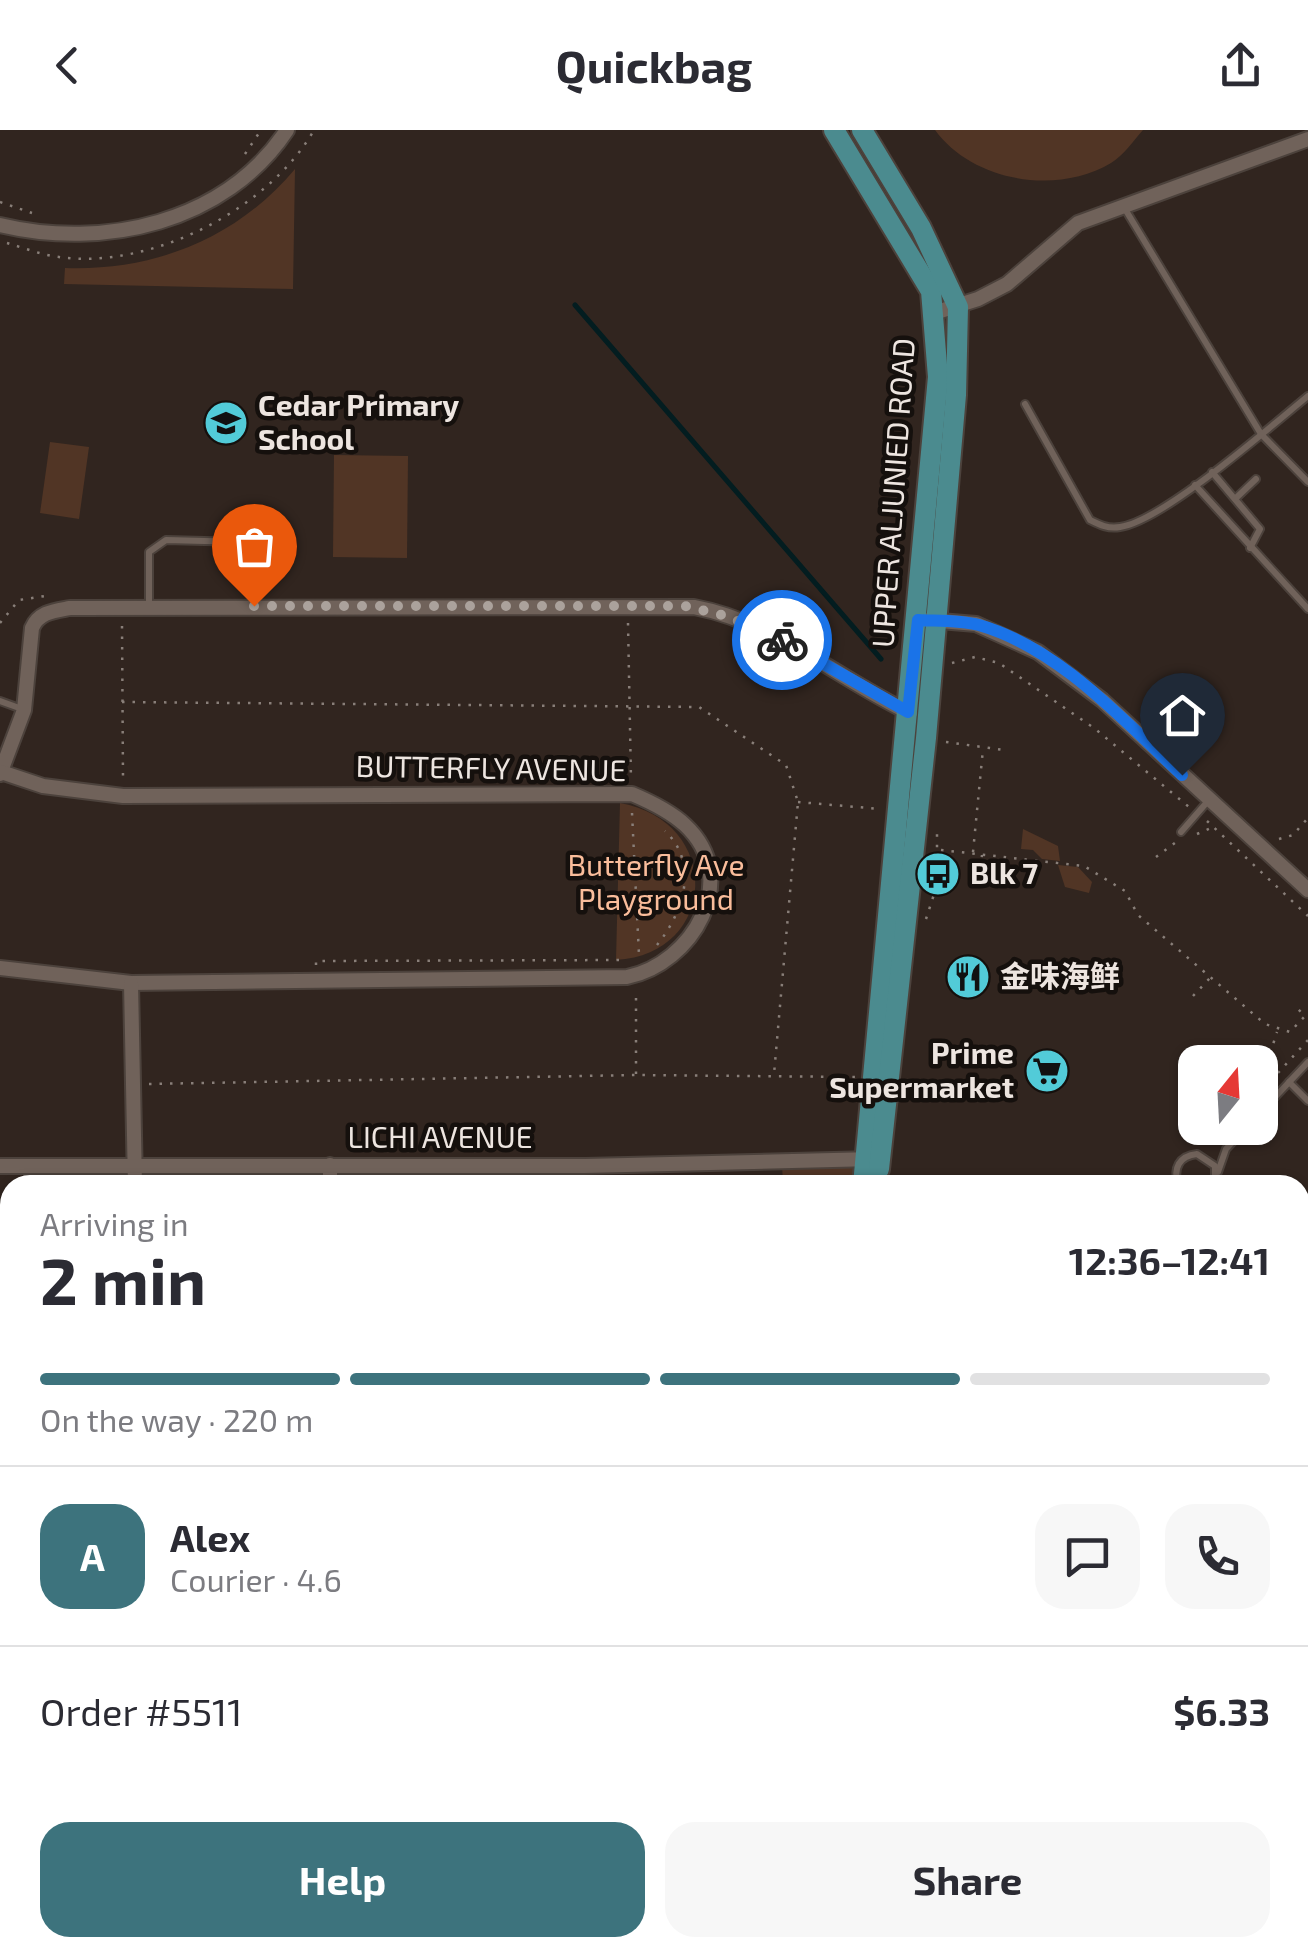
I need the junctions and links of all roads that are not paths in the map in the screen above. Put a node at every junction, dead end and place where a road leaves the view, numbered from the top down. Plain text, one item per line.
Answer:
1 (288, 130) edge
2 (834, 130) edge
3 (862, 130) edge
4 (1304, 130) edge
5 (1308, 138) edge
6 (1125, 208) junction
7 (0, 225) edge
8 (958, 307) junction
9 (934, 313) junction
10 (1308, 396) edge
11 (1025, 404) dead end
12 (1261, 434) junction
13 (1212, 472) junction
14 (1256, 479) dead end
15 (1308, 482) edge
16 (1195, 485) junction
17 (1236, 498) junction
18 (1250, 548) junction
19 (254, 606) junction
20 (149, 608) junction
21 (1308, 609) edge
22 (926, 620) junction
23 (0, 701) edge
24 (24, 710) junction
25 (917, 714) junction
26 (1, 773) edge
27 (1209, 800) junction
28 (1182, 832) dead end
29 (1308, 890) edge
30 (0, 968) edge
31 (132, 983) junction
32 (1308, 1062) edge
33 (1288, 1082) junction
34 (1278, 1093) edge
35 (1308, 1102) edge
36 (1230, 1145) edge
37 (1226, 1149) junction
38 (1205, 1155) junction
39 (873, 1159) junction
40 (330, 1165) junction
41 (0, 1166) edge
42 (135, 1166) junction
43 (1218, 1173) joint
44 (135, 1175) edge
45 (330, 1175) edge
46 (867, 1175) edge
47 (875, 1175) edge
48 (1175, 1175) edge

1 - 7 street
2 - 9 main road, UPPER ALJUNIED ROAD
3 - 8 main road, UPPER ALJUNIED ROAD
4 - 5 lane
5 - 6 street
6 - 8 street
6 - 12 lane
8 - 9 street
8 - 22 main road, UPPER ALJUNIED ROAD
9 - 22 main road, UPPER ALJUNIED ROAD
10 - 12 lane
11 - 16 lane
12 - 13 lane
12 - 15 lane
13 - 16 lane
13 - 17 lane
14 - 17 lane
16 - 18 lane
17 - 18 lane
18 - 21 lane
19 - 20 street
19 - 20 lane
19 - 25 street
20 - 24 street
22 - 25 main road, UPPER ALJUNIED ROAD
22 - 27 street
23 - 24 lane
24 - 26 street
25 - 39 main road, UPPER ALJUNIED ROAD
25 - 39 main road, UPPER ALJUNIED ROAD
26 - 31 street, BUTTERFLY AVENUE
27 - 28 lane
27 - 29 street
30 - 31 street, BUTTERFLY AVENUE
31 - 42 street
32 - 33 lane
33 - 34 lane
33 - 35 lane
36 - 37 lane
37 - 38 lane
37 - 43 lane
38 - 43 lane
38 - 48 lane
39 - 40 street, LICHI AVENUE
39 - 46 main road, UPPER ALJUNIED ROAD
39 - 47 main road, UPPER ALJUNIED ROAD
40 - 42 street, LICHI AVENUE
40 - 45 street
41 - 42 street, LICHI AVENUE
42 - 44 street

